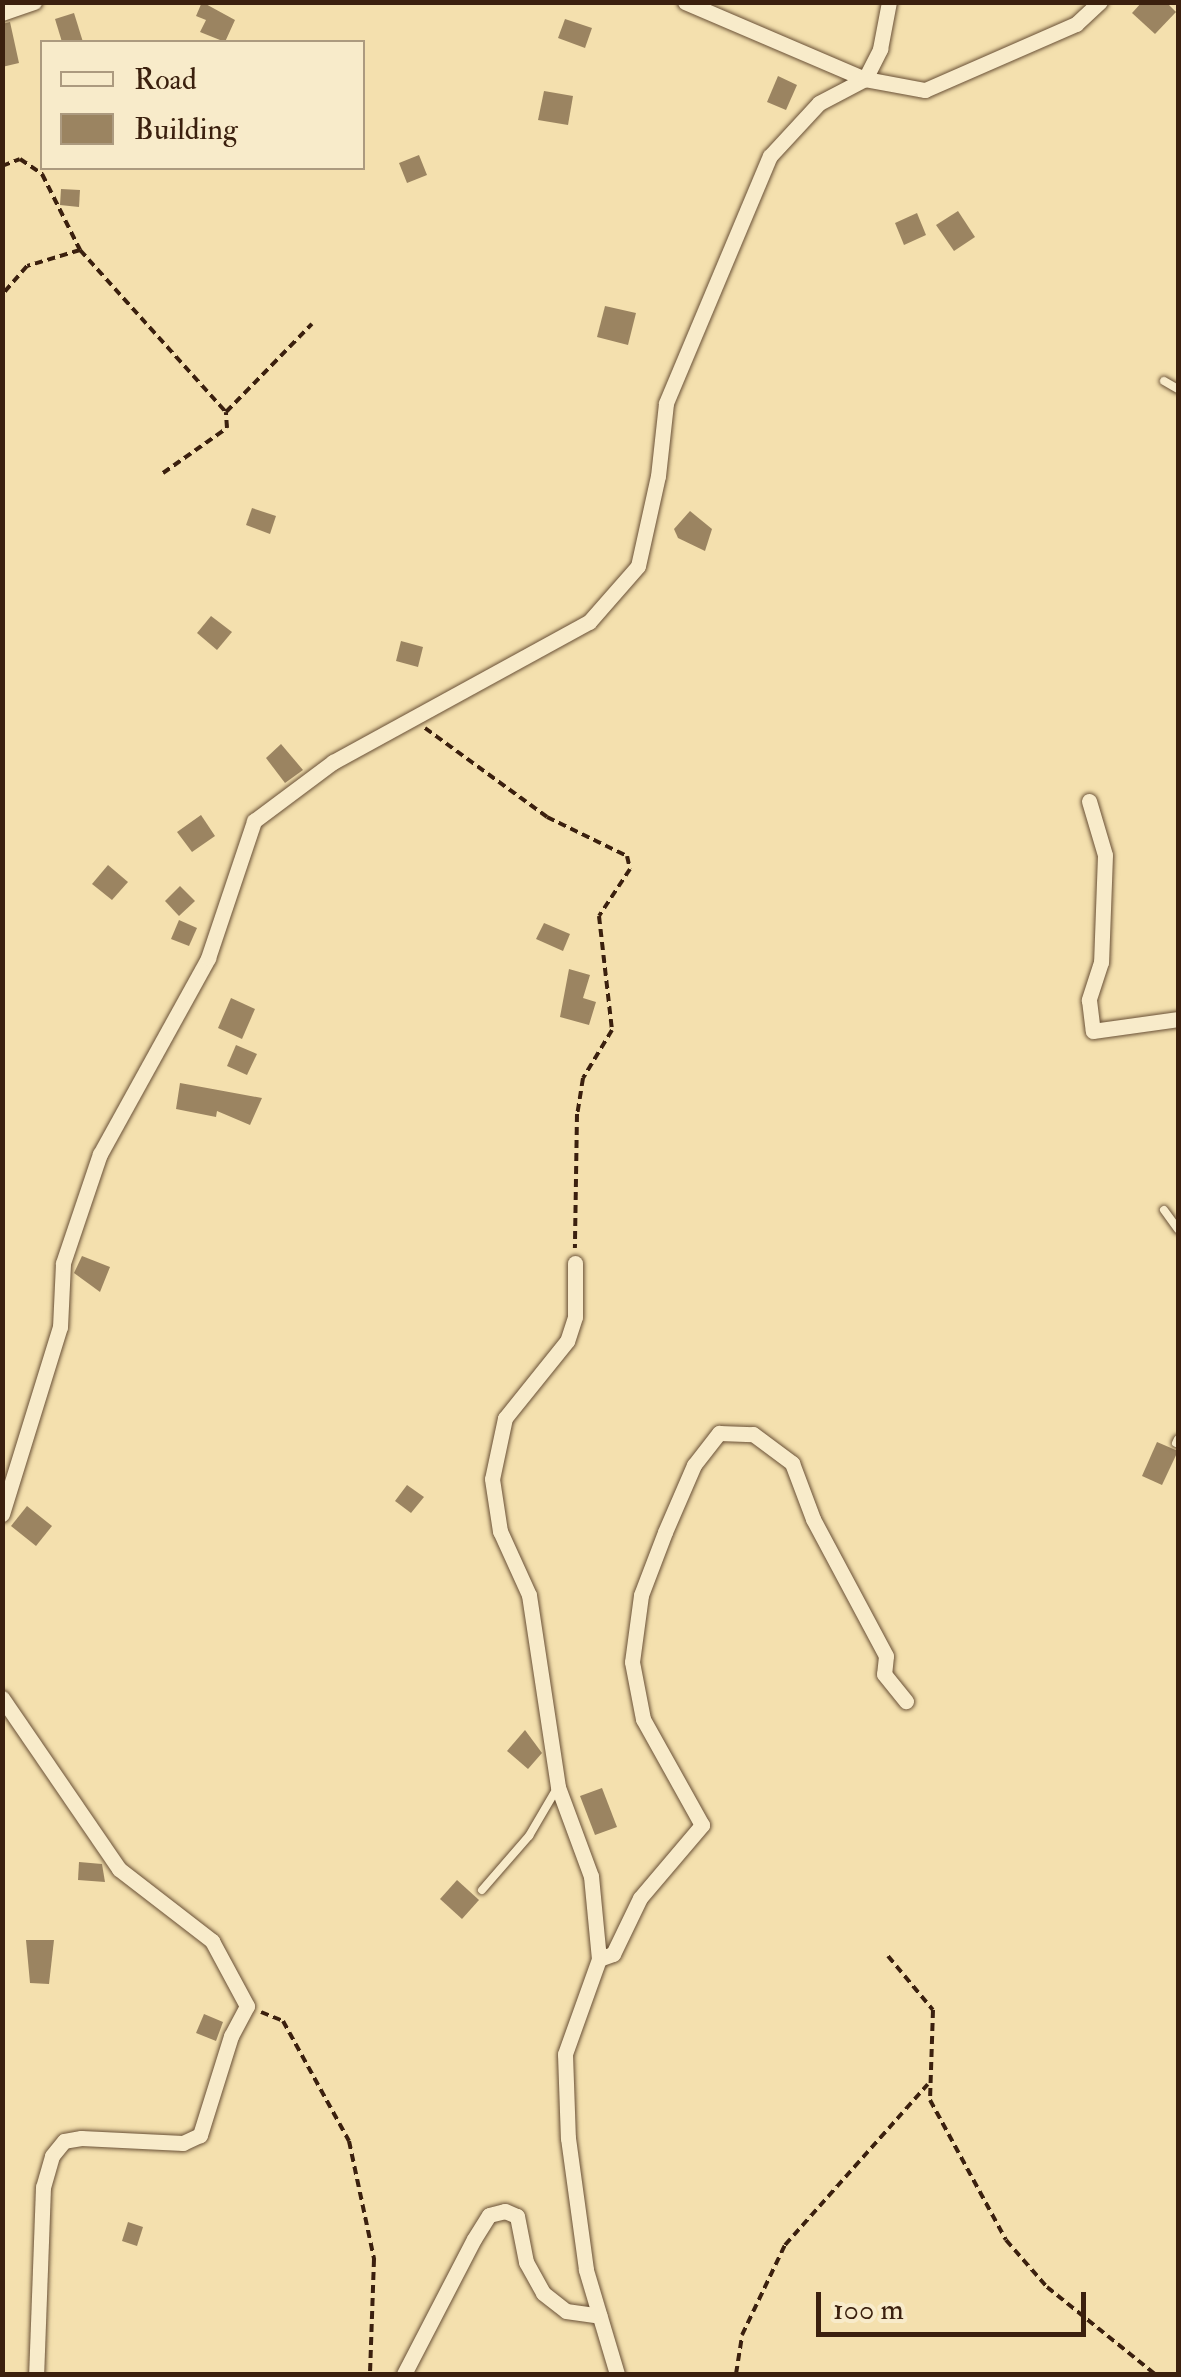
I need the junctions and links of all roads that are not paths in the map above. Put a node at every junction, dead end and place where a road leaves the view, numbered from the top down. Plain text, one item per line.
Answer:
1 (34, 2) edge
2 (685, 2) edge
3 (889, 2) edge
4 (1100, 2) edge
5 (2, 13) edge
6 (865, 79) junction
7 (1164, 381) dead end
8 (1178, 389) edge
9 (1090, 801) dead end
10 (1178, 1020) edge
11 (1164, 1210) dead end
12 (1178, 1229) edge
13 (574, 1263) road end
14 (2, 1514) edge
15 (2, 1698) edge
16 (906, 1701) dead end
17 (558, 1786) junction
18 (482, 1890) dead end
19 (599, 1959) junction
20 (600, 2316) junction
21 (36, 2374) edge
22 (404, 2374) edge
23 (617, 2374) edge

1 - 5 street
2 - 6 street
3 - 6 street
4 - 6 street
6 - 14 street
7 - 8 lane
9 - 10 street
11 - 12 lane
13 - 17 street
15 - 21 street
16 - 19 street
17 - 18 lane
17 - 19 street
19 - 20 street
20 - 22 street
20 - 23 street

